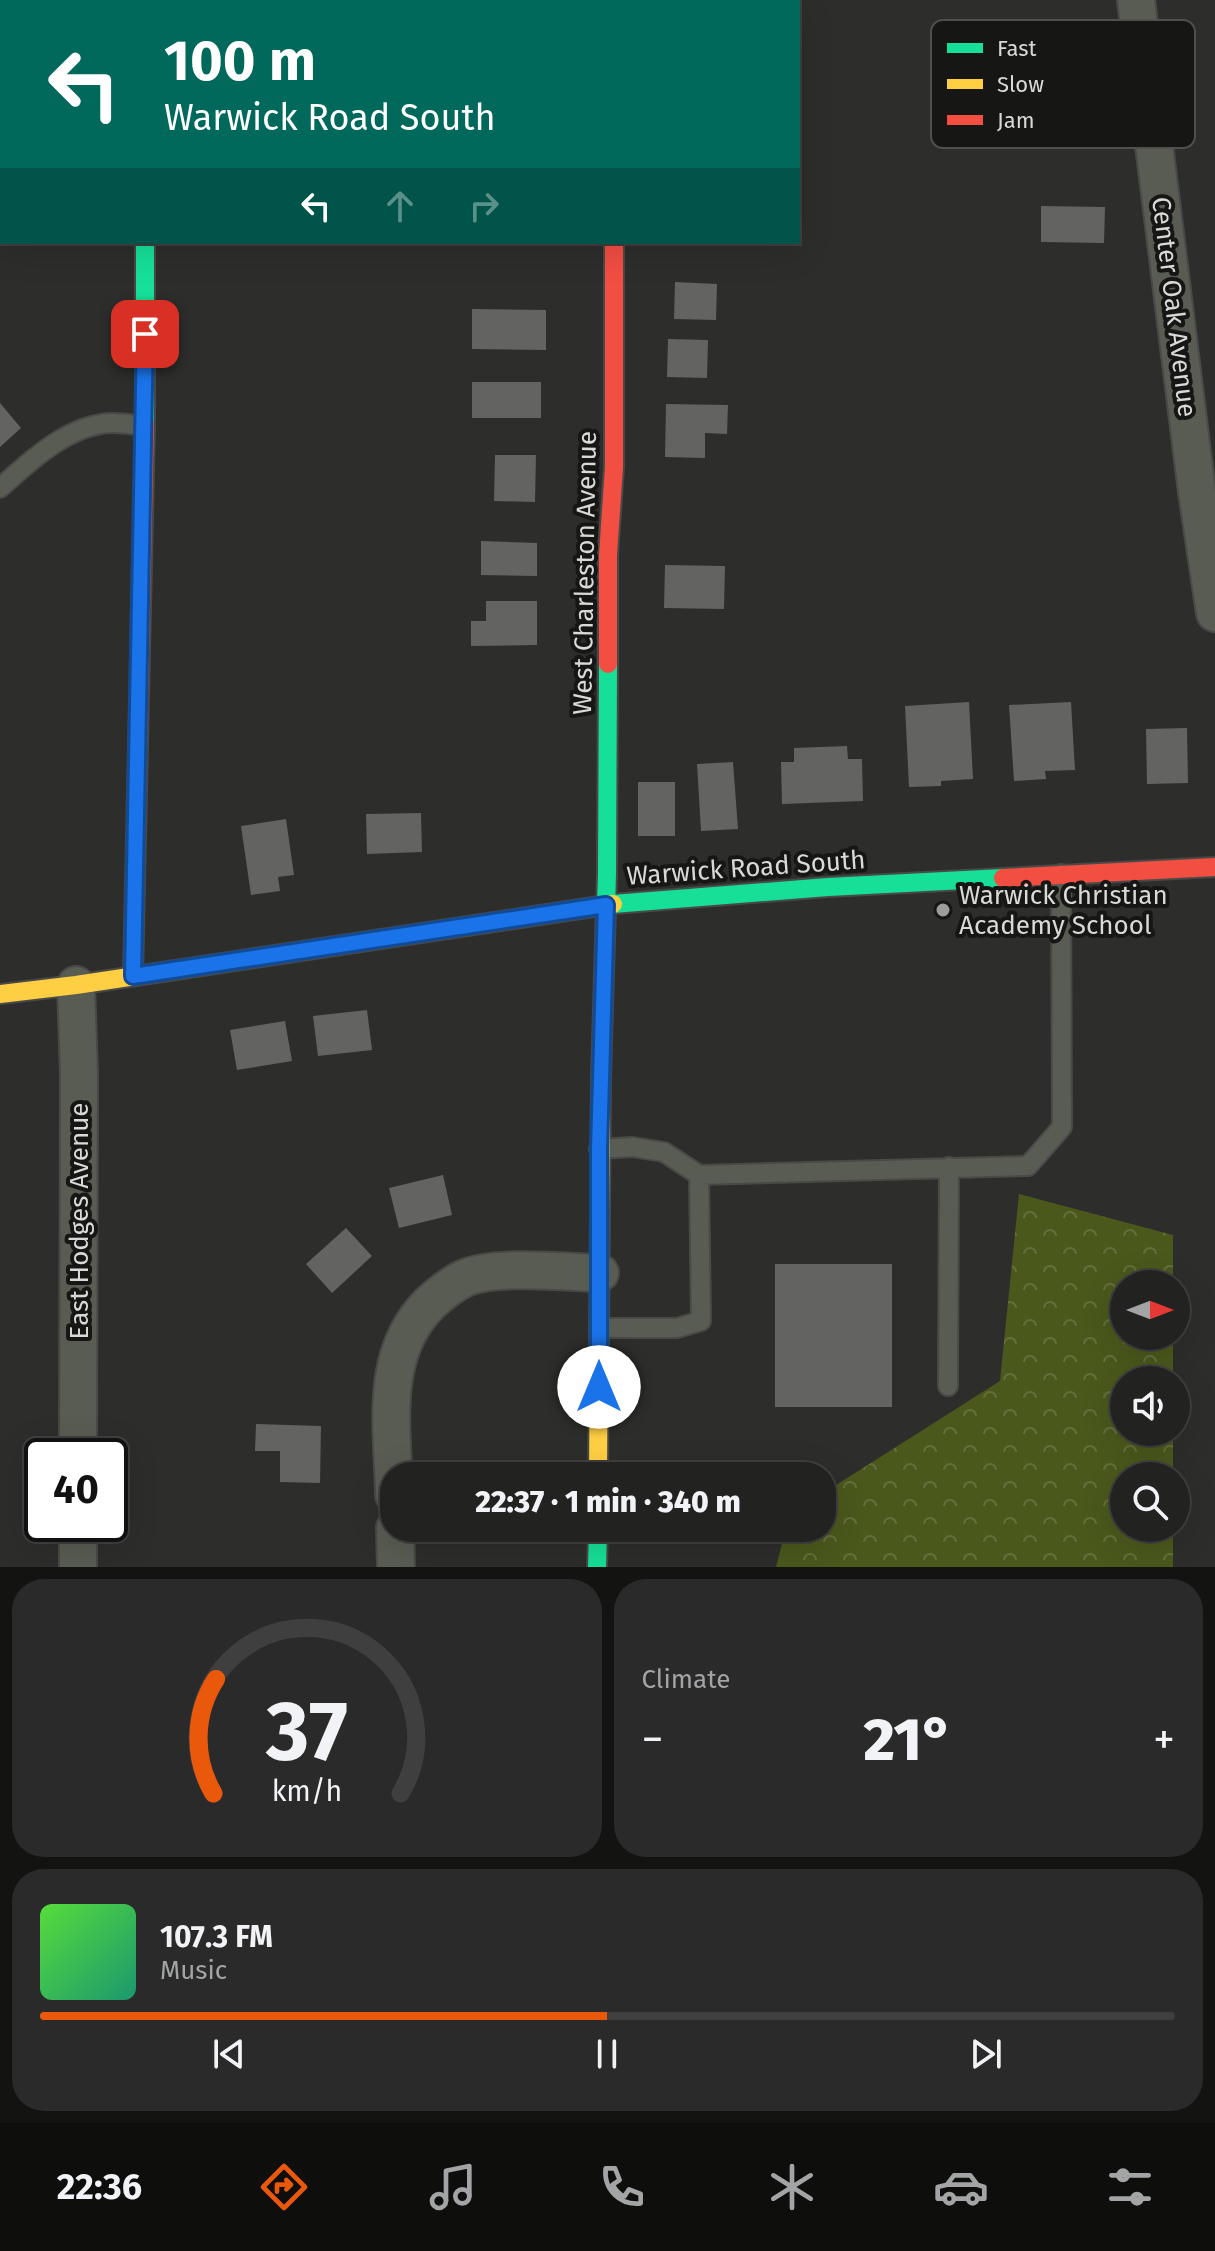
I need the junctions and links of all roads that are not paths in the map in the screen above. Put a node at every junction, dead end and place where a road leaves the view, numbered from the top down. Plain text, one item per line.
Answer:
1 (1136, 0) edge
2 (1138, 20) edge
3 (1154, 148) edge
4 (145, 244) edge
5 (614, 244) edge
6 (145, 426) junction
7 (0, 488) edge
8 (1215, 613) edge
9 (1215, 867) edge
10 (1061, 874) junction
11 (606, 905) junction
12 (133, 976) junction
13 (76, 985) junction
14 (0, 994) edge
15 (599, 1149) junction
16 (949, 1167) junction
17 (699, 1175) junction
18 (600, 1273) junction
19 (599, 1328) junction
20 (948, 1386) dead end
21 (78, 1438) edge
22 (393, 1462) edge
23 (598, 1462) edge
24 (78, 1542) edge
25 (395, 1542) edge
26 (598, 1542) edge
27 (78, 1567) edge
28 (396, 1567) edge
29 (597, 1567) edge

1 - 2 street, Center Oak Avenue
3 - 8 street, Center Oak Avenue
4 - 6 street
5 - 11 street, West Charleston Avenue
6 - 7 lane
6 - 12 street
9 - 10 street, Warwick Road South
10 - 11 street, Warwick Road South
10 - 16 lane
11 - 12 street, Warwick Road South
11 - 15 street, West Charleston Avenue
12 - 13 street, Warwick Road South
13 - 14 street, Warwick Road South
13 - 21 street, East Hodges Avenue
15 - 17 lane
15 - 18 street, West Charleston Avenue
16 - 17 lane
16 - 20 lane
17 - 19 lane
18 - 19 street, West Charleston Avenue
18 - 22 street
19 - 23 street, West Charleston Avenue
24 - 27 street
25 - 28 street
26 - 29 street

